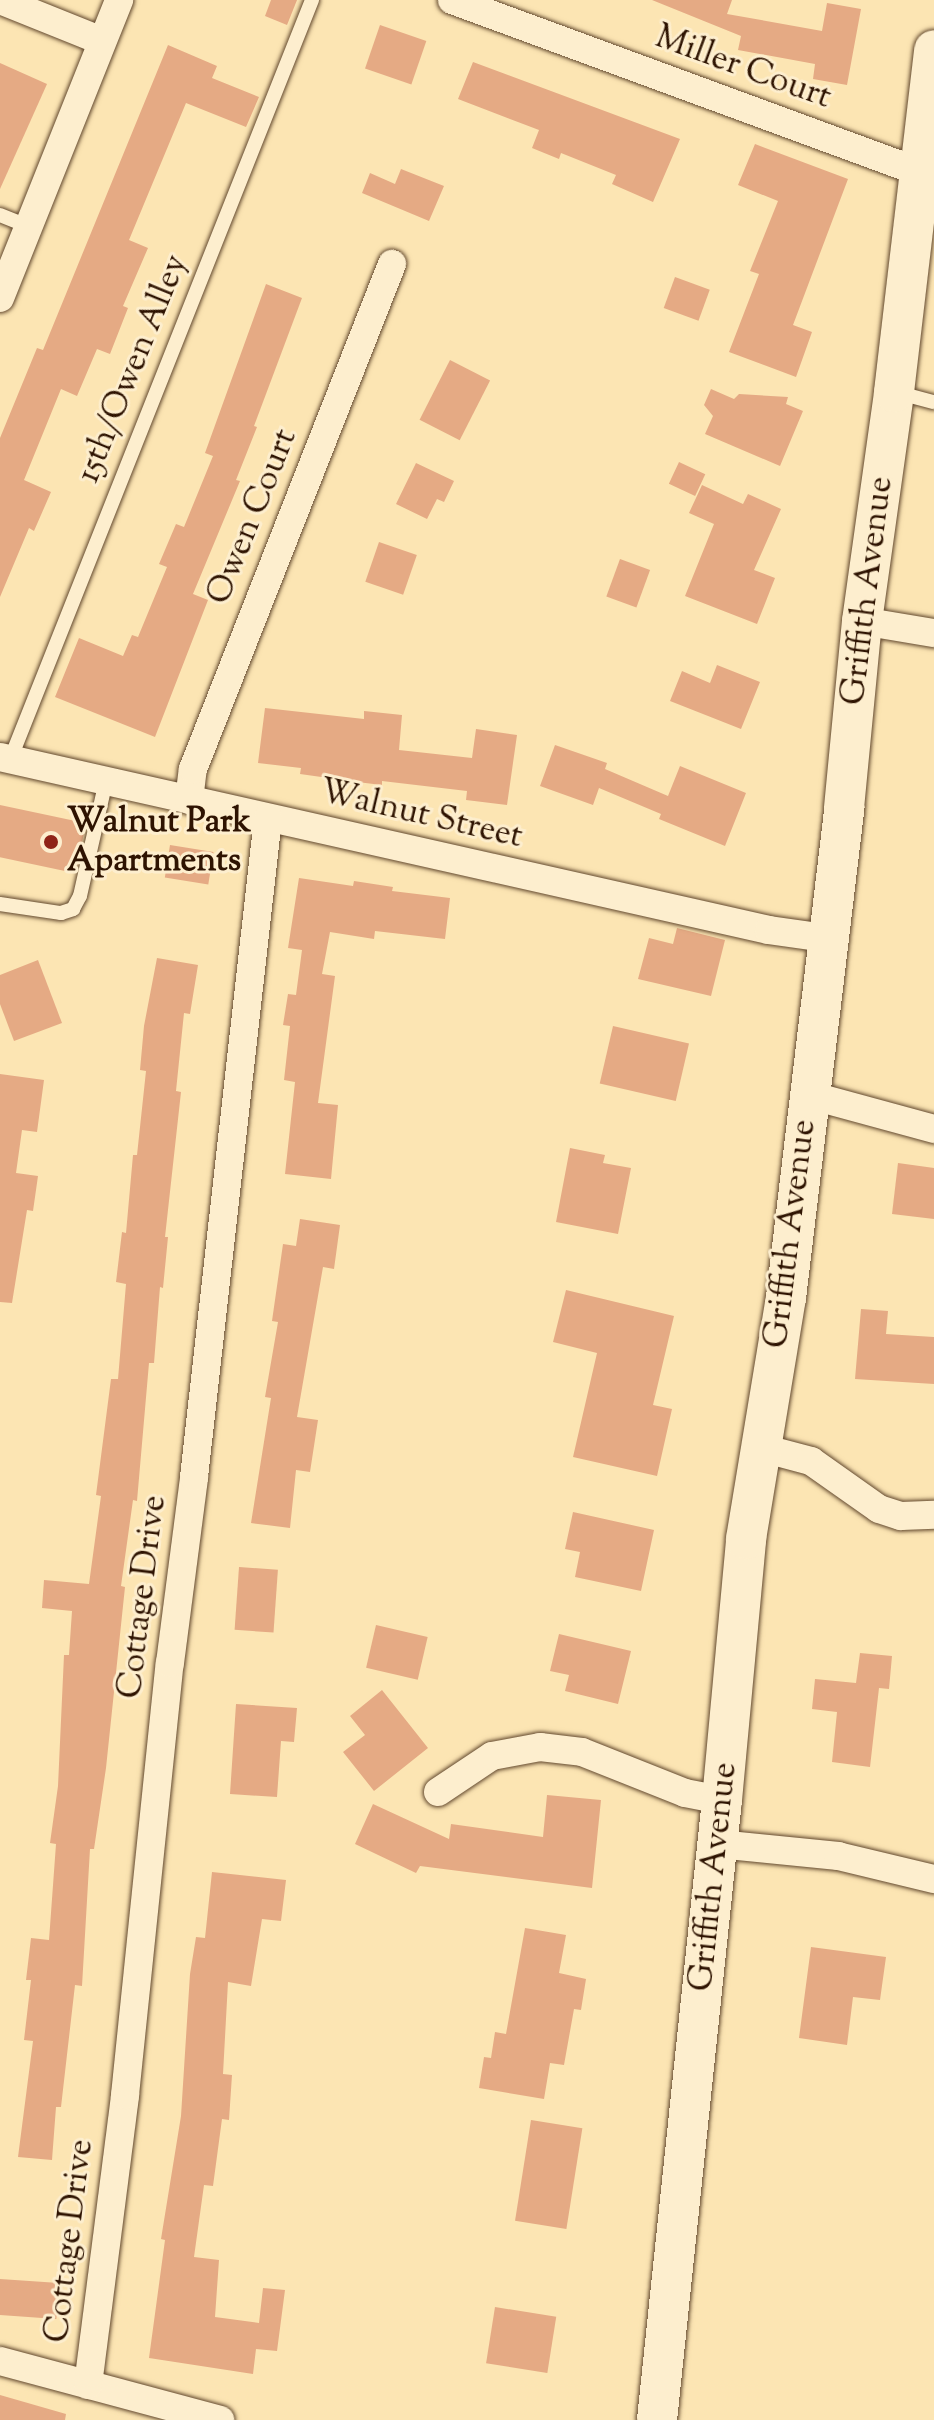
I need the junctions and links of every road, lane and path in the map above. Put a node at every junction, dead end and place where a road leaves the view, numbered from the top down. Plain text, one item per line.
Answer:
1 (0, 0) edge
2 (119, 0) edge
3 (312, 0) edge
4 (452, 0) edge
5 (102, 41) junction
6 (933, 60) edge
7 (918, 171) junction
8 (0, 215) edge
9 (29, 227) junction
10 (392, 264) dead end
11 (0, 298) edge
12 (894, 392) junction
13 (934, 402) edge
14 (862, 621) junction
15 (934, 633) edge
16 (5, 758) edge
17 (106, 781) junction
18 (189, 800) junction
19 (268, 818) junction
20 (0, 904) edge
21 (826, 938) junction
22 (809, 1095) junction
23 (934, 1129) edge
24 (762, 1448) junction
25 (934, 1515) edge
26 (438, 1792) dead end
27 (722, 1800) junction
28 (718, 1844) junction
29 (934, 1879) edge
30 (0, 2361) edge
31 (88, 2385) junction
32 (220, 2420) edge
33 (657, 2420) edge

1 - 5 street
2 - 5 street
3 - 16 lane, 15th/Owen Alley
4 - 7 street, Miller Court
5 - 9 street
6 - 7 street, Griffith Avenue
7 - 12 street, Griffith Avenue
8 - 9 lane
9 - 11 street
10 - 18 street, Owen Court
12 - 13 lane
12 - 14 street, Griffith Avenue
14 - 15 street
14 - 21 street, Griffith Avenue
16 - 17 street, Walnut Street
17 - 18 street, Walnut Street
17 - 20 lane
18 - 19 street, Walnut Street
19 - 21 street, Walnut Street
19 - 31 street, Cottage Drive
21 - 22 street, Griffith Avenue
22 - 23 street
22 - 24 street, Griffith Avenue
24 - 25 street
24 - 27 street, Griffith Avenue
26 - 27 street
27 - 28 street, Griffith Avenue
28 - 29 street
28 - 33 street, Griffith Avenue
30 - 31 street
31 - 32 street

